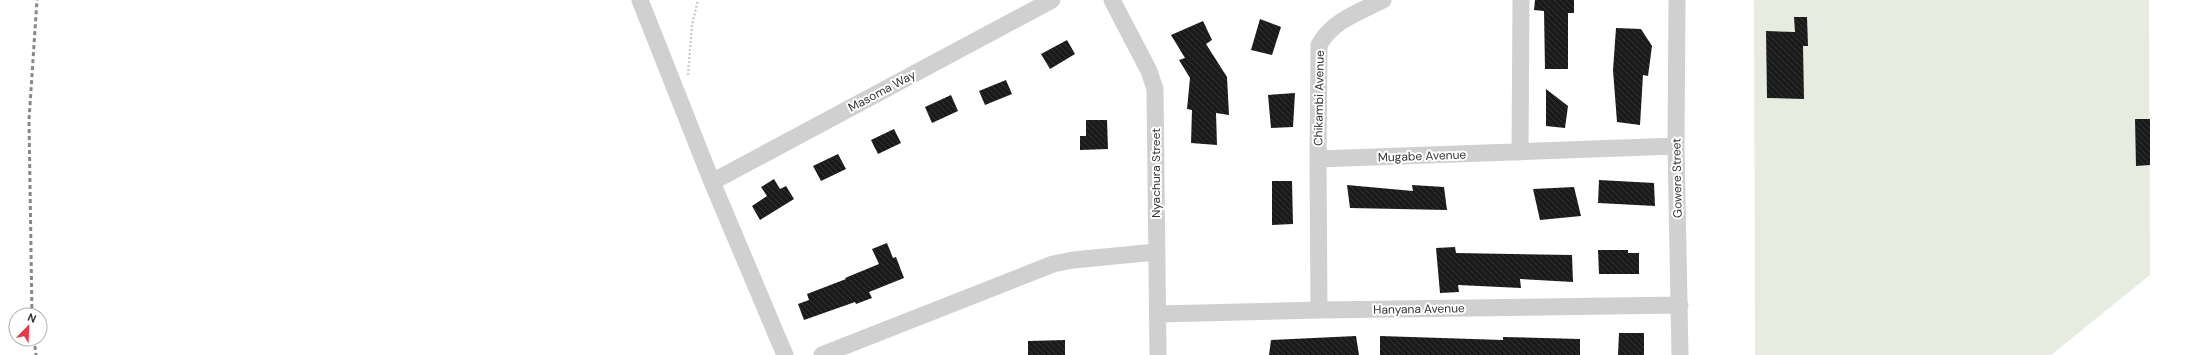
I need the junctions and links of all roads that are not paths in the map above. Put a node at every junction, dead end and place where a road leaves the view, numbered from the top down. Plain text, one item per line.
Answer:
1 (640, 0) edge
2 (1052, 0) edge
3 (1112, 0) edge
4 (1383, 0) edge
5 (1520, 0) edge
6 (1677, 0) edge
7 (1676, 146) junction
8 (1520, 152) junction
9 (1318, 159) junction
10 (712, 182) junction
11 (1156, 252) junction
12 (1680, 305) junction
13 (1319, 310) junction
14 (1158, 314) junction
15 (785, 355) edge
16 (822, 355) edge
17 (1158, 355) edge
18 (1680, 355) edge

1 - 10 street
2 - 10 street, Masoma Way
3 - 11 street, Nyachura Street
4 - 9 street, Chikambi Avenue
5 - 8 street
6 - 7 street, Gowere Street
7 - 8 street, Mugabe Avenue
7 - 12 street, Gowere Street
8 - 9 street, Mugabe Avenue
9 - 13 street
10 - 15 street
11 - 14 street, Nyachura Street
11 - 16 street
12 - 13 street, Hanyana Avenue
12 - 18 street, Gowere Street
13 - 14 street, Hanyana Avenue
14 - 17 street, Nyachura Street

